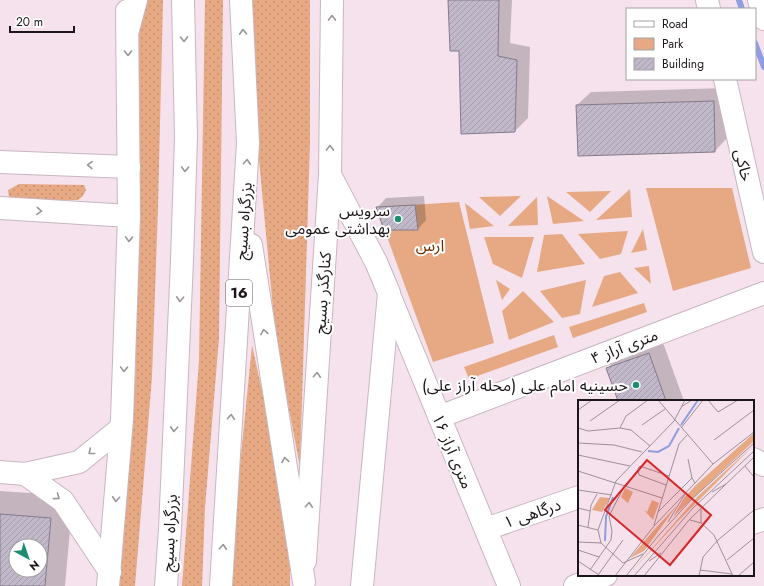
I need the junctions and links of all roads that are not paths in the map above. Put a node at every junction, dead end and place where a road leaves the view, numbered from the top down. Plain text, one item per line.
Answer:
1 (126, 0) edge
2 (136, 0) edge
3 (183, 0) edge
4 (241, 0) edge
5 (332, 0) edge
6 (759, 0) edge
7 (764, 18) edge
8 (128, 30) junction
9 (724, 80) edge
10 (0, 162) edge
11 (129, 167) junction
12 (330, 175) junction
13 (244, 204) junction
14 (0, 208) edge
15 (129, 216) junction
16 (764, 252) edge
17 (764, 293) edge
18 (389, 294) junction
19 (439, 417) junction
20 (121, 428) junction
21 (754, 460) edge
22 (764, 465) edge
23 (0, 472) edge
24 (25, 474) junction
25 (578, 497) edge
26 (764, 519) edge
27 (754, 523) edge
28 (486, 529) junction
29 (603, 576) edge
30 (109, 579) edge
31 (304, 584) edge
32 (166, 586) edge
33 (221, 586) edge
34 (362, 586) edge
35 (509, 586) edge
36 (575, 586) edge

1 - 8 main road
2 - 8 main road
3 -> 32 main road, بزرگراه بسیج
13 -> 4 main road, بزرگراه بسیج / 16
12 -> 5 main road, کنارگذر بسیج
6 - 7 main road
8 -> 11 main road
9 - 16 main road, خاکی
11 -> 10 main road
11 - 15 main road
12 - 18 main road, ۱۶ متری آراز
31 -> 12 main road, کنارگذر بسیج
31 -> 13 main road
33 -> 13 main road, بزرگراه بسیج / 16
14 -> 15 main road
15 -> 20 main road
17 - 19 main road, ۴ متری آراز
18 - 19 main road, ۱۶ متری آراز
18 - 34 main road
19 - 28 main road, ۱۶ متری آراز
20 -> 24 main road
20 -> 30 main road
21 - 22 main road
23 - 24 main road
24 -> 30 main road
25 - 28 main road, درگاهی ۱
26 - 27 main road
28 - 35 main road, ۱۶ متری آراز
29 - 36 main road

